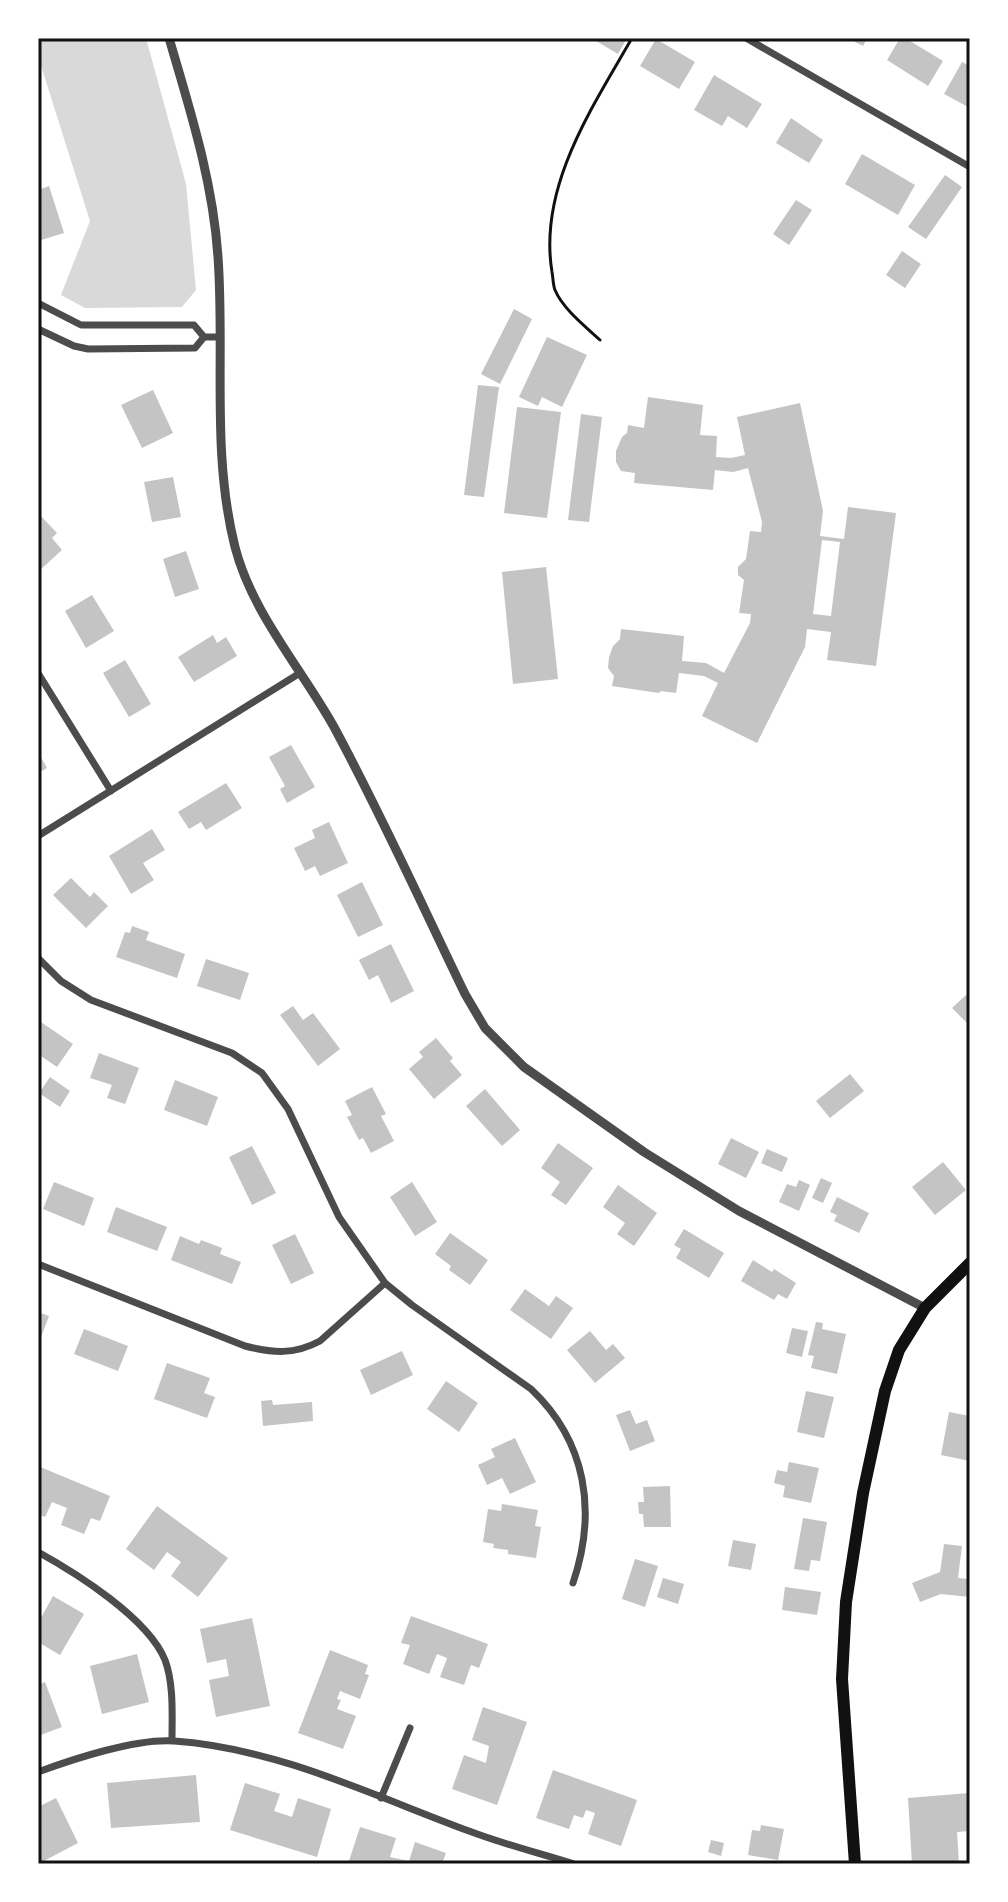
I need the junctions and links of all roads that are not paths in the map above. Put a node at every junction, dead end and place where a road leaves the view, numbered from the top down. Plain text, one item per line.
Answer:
1 (169, 38) edge
2 (746, 38) edge
3 (970, 167) edge
4 (38, 303) edge
5 (38, 329) edge
6 (204, 337) junction
7 (220, 337) junction
8 (38, 673) edge
9 (300, 673) junction
10 (111, 791) junction
11 (38, 836) edge
12 (38, 958) edge
13 (970, 1263) edge
14 (38, 1264) edge
15 (385, 1283) junction
16 (925, 1308) junction
17 (38, 1552) edge
18 (573, 1583) dead end
19 (410, 1728) dead end
20 (172, 1741) junction
21 (38, 1772) edge
22 (381, 1798) junction
23 (574, 1864) edge
24 (855, 1864) edge

1 - 7 street
2 - 3 street
4 - 6 street
5 - 6 street
6 - 7 street
7 - 9 street
8 - 10 street
9 - 10 street
9 - 16 street
10 - 11 street
12 - 15 street
13 - 16 main road
14 - 15 street
15 - 18 street
16 - 24 main road
17 - 20 street
19 - 22 street
20 - 21 street
20 - 22 street
22 - 23 street

